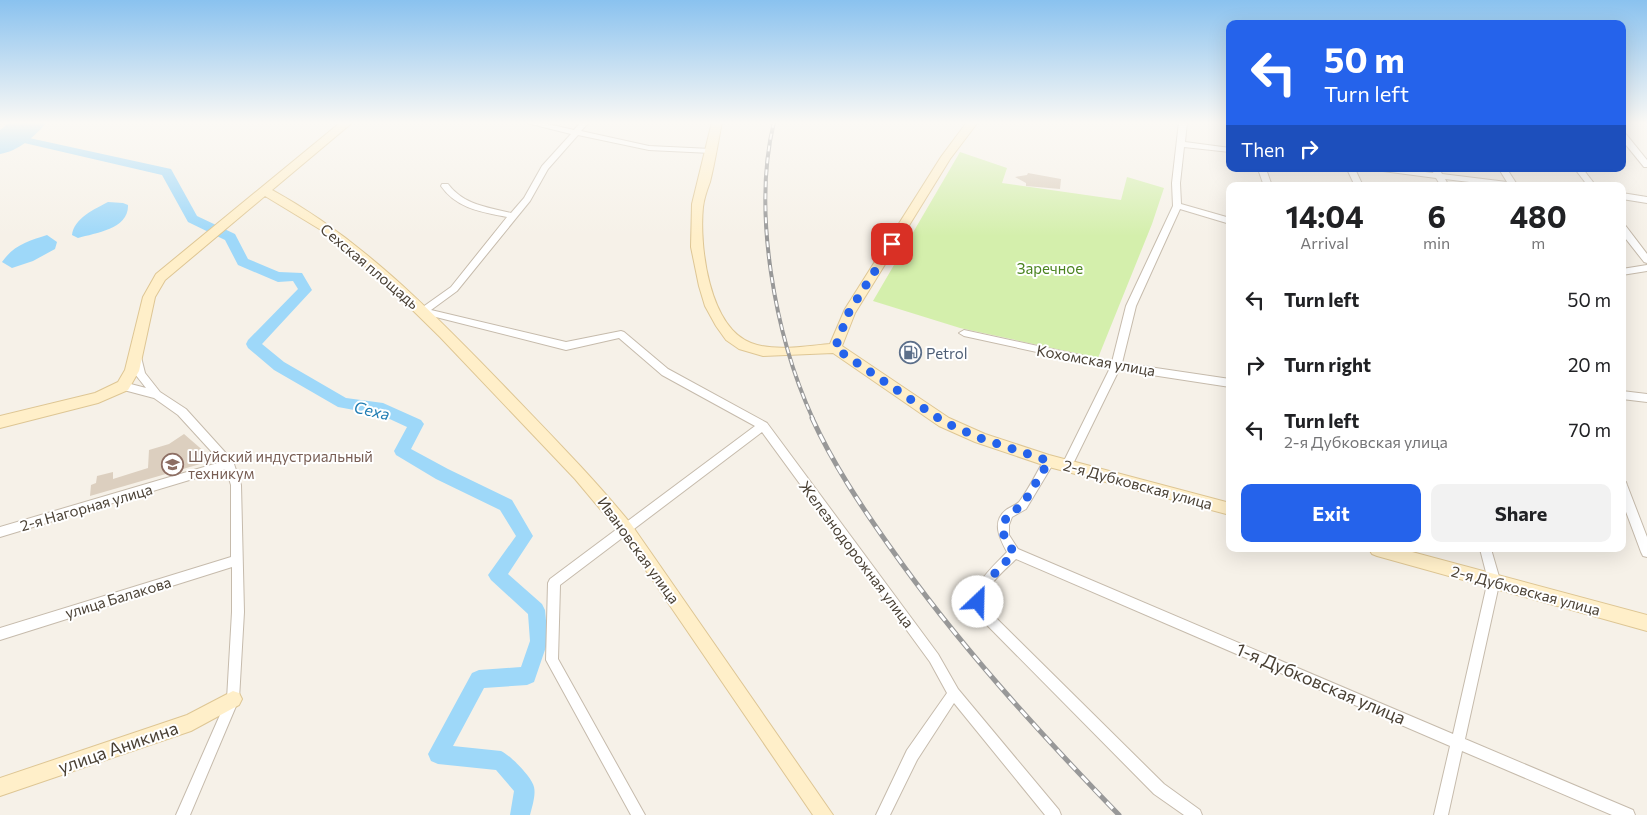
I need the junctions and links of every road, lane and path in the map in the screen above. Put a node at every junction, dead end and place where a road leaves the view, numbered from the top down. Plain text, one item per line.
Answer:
1 (302, 160) edge
2 (552, 160) edge
3 (709, 160) edge
4 (944, 160) edge
5 (1179, 160) edge
6 (1438, 172) edge
7 (1581, 172) edge
8 (1492, 182) edge
9 (1589, 182) edge
10 (445, 186) dead end
11 (265, 191) junction
12 (1626, 197) edge
13 (1647, 200) edge
14 (1177, 206) junction
15 (240, 213) joint
16 (513, 216) junction
17 (1226, 220) edge
18 (1626, 232) edge
19 (1647, 260) edge
20 (178, 262) joint
21 (1647, 268) edge
22 (1626, 271) edge
23 (423, 311) junction
24 (964, 334) dead end
25 (835, 348) junction
26 (136, 355) junction
27 (1116, 366) junction
28 (1226, 381) edge
29 (123, 386) junction
30 (157, 395) junction
31 (1626, 395) edge
32 (1647, 398) edge
33 (0, 422) edge
34 (763, 426) junction
35 (1049, 461) junction
36 (229, 464) junction
37 (1067, 465) junction
38 (1626, 496) edge
39 (1226, 508) edge
40 (626, 529) junction
41 (0, 532) edge
42 (1388, 552) edge
43 (1487, 552) edge
44 (1647, 552) edge
45 (1014, 553) junction
46 (237, 560) junction
47 (1494, 580) junction
48 (1647, 623) edge
49 (0, 634) edge
50 (954, 693) junction
51 (233, 698) junction
52 (1457, 741) junction
53 (0, 788) edge
54 (183, 815) edge
55 (638, 815) edge
56 (824, 815) edge
57 (883, 815) edge
58 (1054, 815) edge
59 (1195, 815) edge
60 (1441, 815) edge
61 (1628, 815) edge

1 - 11 street
2 - 16 street
3 - 25 street
4 - 25 street
5 - 14 street
6 - 8 street
7 - 9 street
10 - 16 street
11 - 15 street
11 - 23 street, Сехская площадь
12 - 13 street
14 - 17 street
14 - 27 street
15 - 20 street
16 - 23 street
18 - 19 street
20 - 26 street
21 - 22 street
23 - 34 street, Железнодорожная улица
23 - 40 street, Ивановская улица
24 - 27 street, Кохомская улица
25 - 35 street, 2-я Дубковская улица
26 - 29 street
26 - 30 street
27 - 28 street, Кохомская улица
27 - 37 street
29 - 30 street
29 - 33 street
30 - 36 street
31 - 32 street
34 - 40 street
34 - 50 street, Железнодорожная улица
35 - 37 street, 2-я Дубковская улица
35 - 45 street
36 - 41 street, 2-я Нагорная улица
36 - 46 street
37 - 39 street, 2-я Дубковская улица
38 - 44 street
40 - 55 street
40 - 56 street, Ивановская улица
42 - 47 street, 2-я Дубковская улица
43 - 47 street
45 - 52 street, 1-я Дубковская улица
45 - 59 street
46 - 49 street, улица Балакова
46 - 51 street
47 - 48 street, 2-я Дубковская улица
47 - 52 street
50 - 57 street
50 - 58 street, Железнодорожная улица
51 - 53 street, улица Аникина
51 - 54 street
52 - 60 street
52 - 61 street, 1-я Дубковская улица

